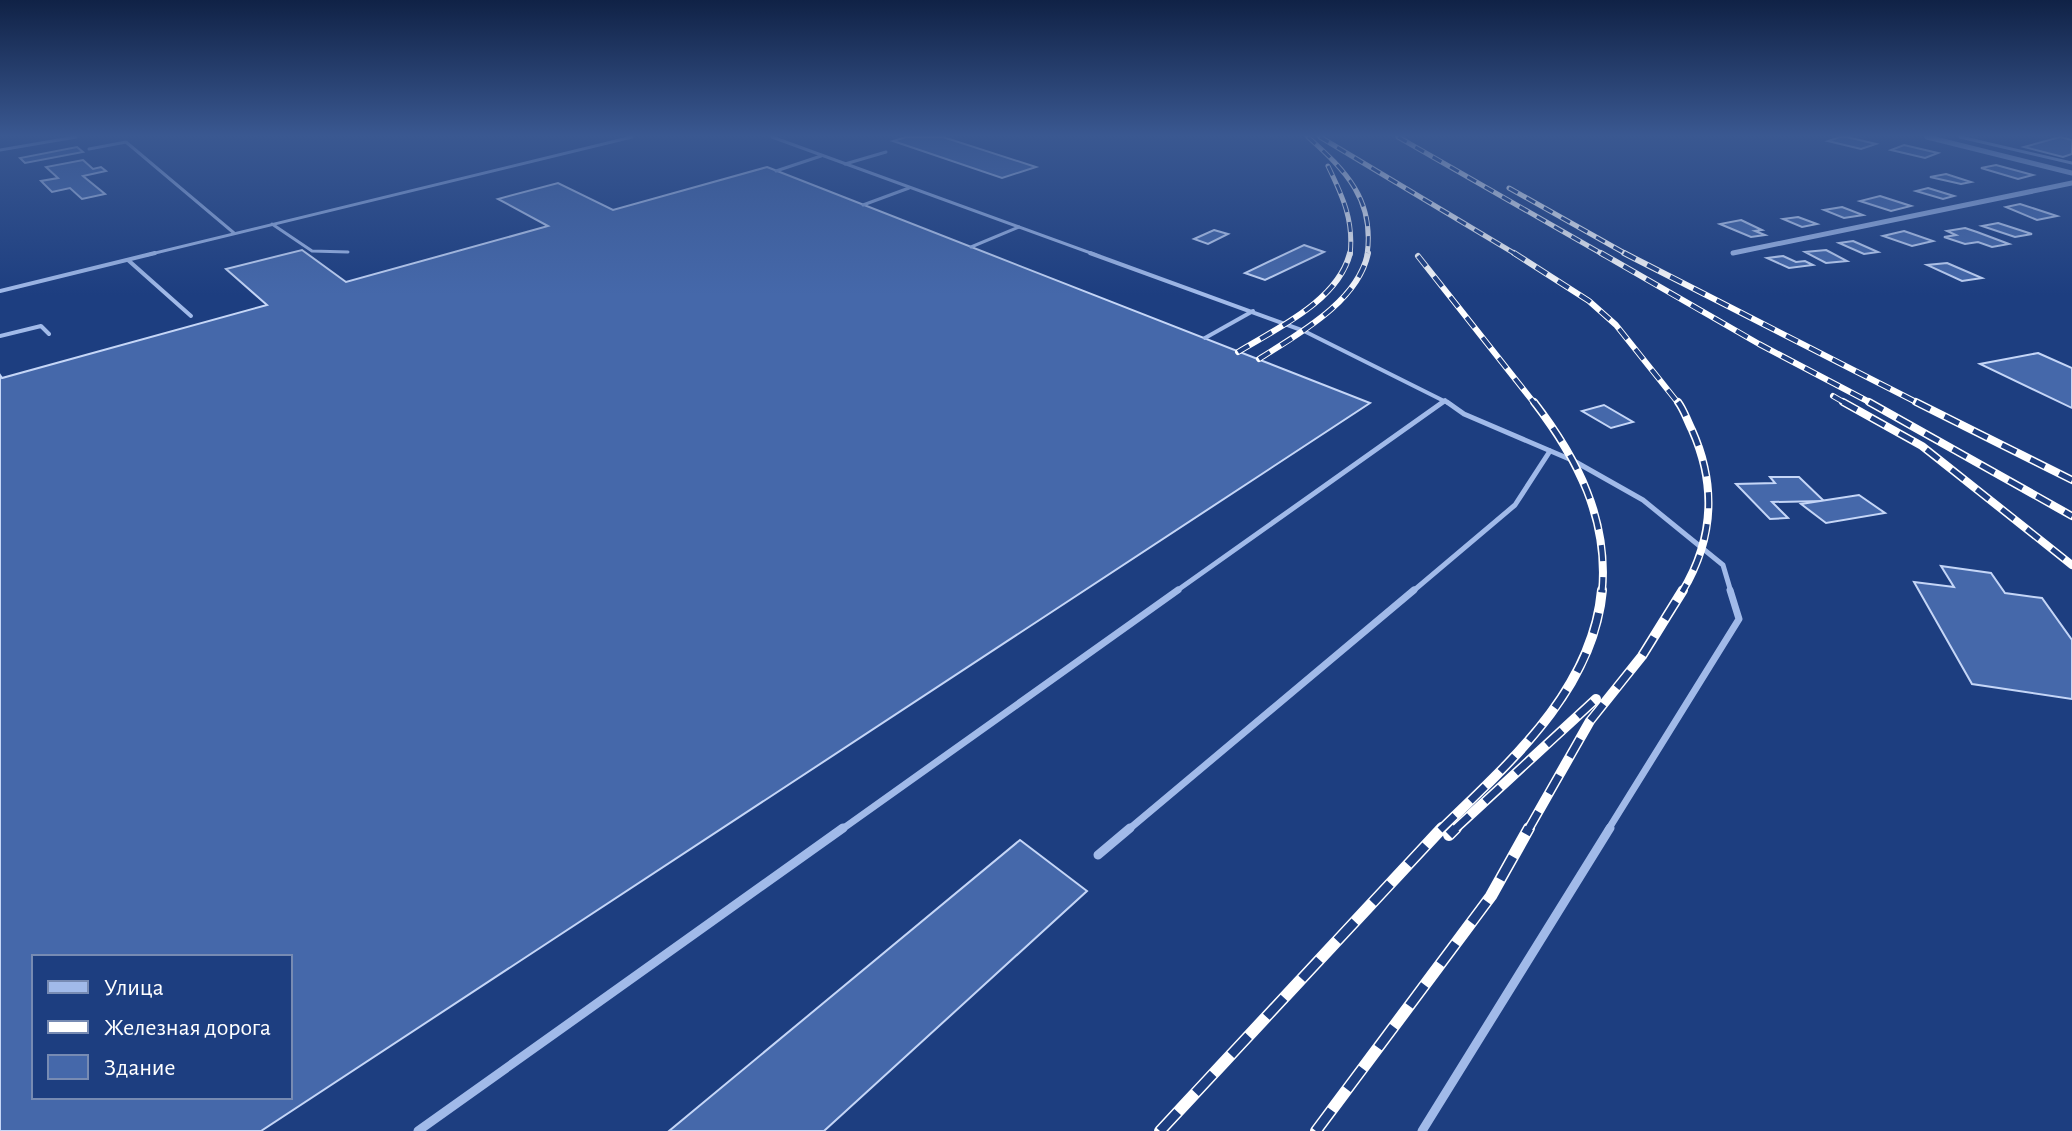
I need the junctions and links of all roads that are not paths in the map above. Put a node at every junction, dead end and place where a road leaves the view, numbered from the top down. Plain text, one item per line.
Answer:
1 (183, 190) edge
2 (414, 190) edge
3 (904, 190) edge
4 (914, 190) edge
5 (2039, 190) edge
6 (863, 205) dead end
7 (272, 224) junction
8 (1019, 227) junction
9 (234, 233) junction
10 (971, 247) dead end
11 (348, 252) dead end
12 (1733, 253) dead end
13 (128, 260) junction
14 (0, 291) edge
15 (1253, 311) junction
16 (191, 316) dead end
17 (49, 334) dead end
18 (0, 336) edge
19 (1205, 338) dead end
20 (1445, 400) junction
21 (1550, 451) junction
22 (1098, 855) dead end
23 (418, 1131) edge
24 (1422, 1131) edge

1 - 9 lane
2 - 7 lane
3 - 6 lane
4 - 8 lane
5 - 12 street
7 - 9 lane
7 - 11 lane
8 - 10 lane
8 - 15 lane
9 - 13 lane
13 - 14 lane
13 - 16 lane
15 - 19 lane
15 - 20 lane
17 - 18 lane
20 - 21 lane
20 - 23 lane
21 - 22 lane
21 - 24 lane

